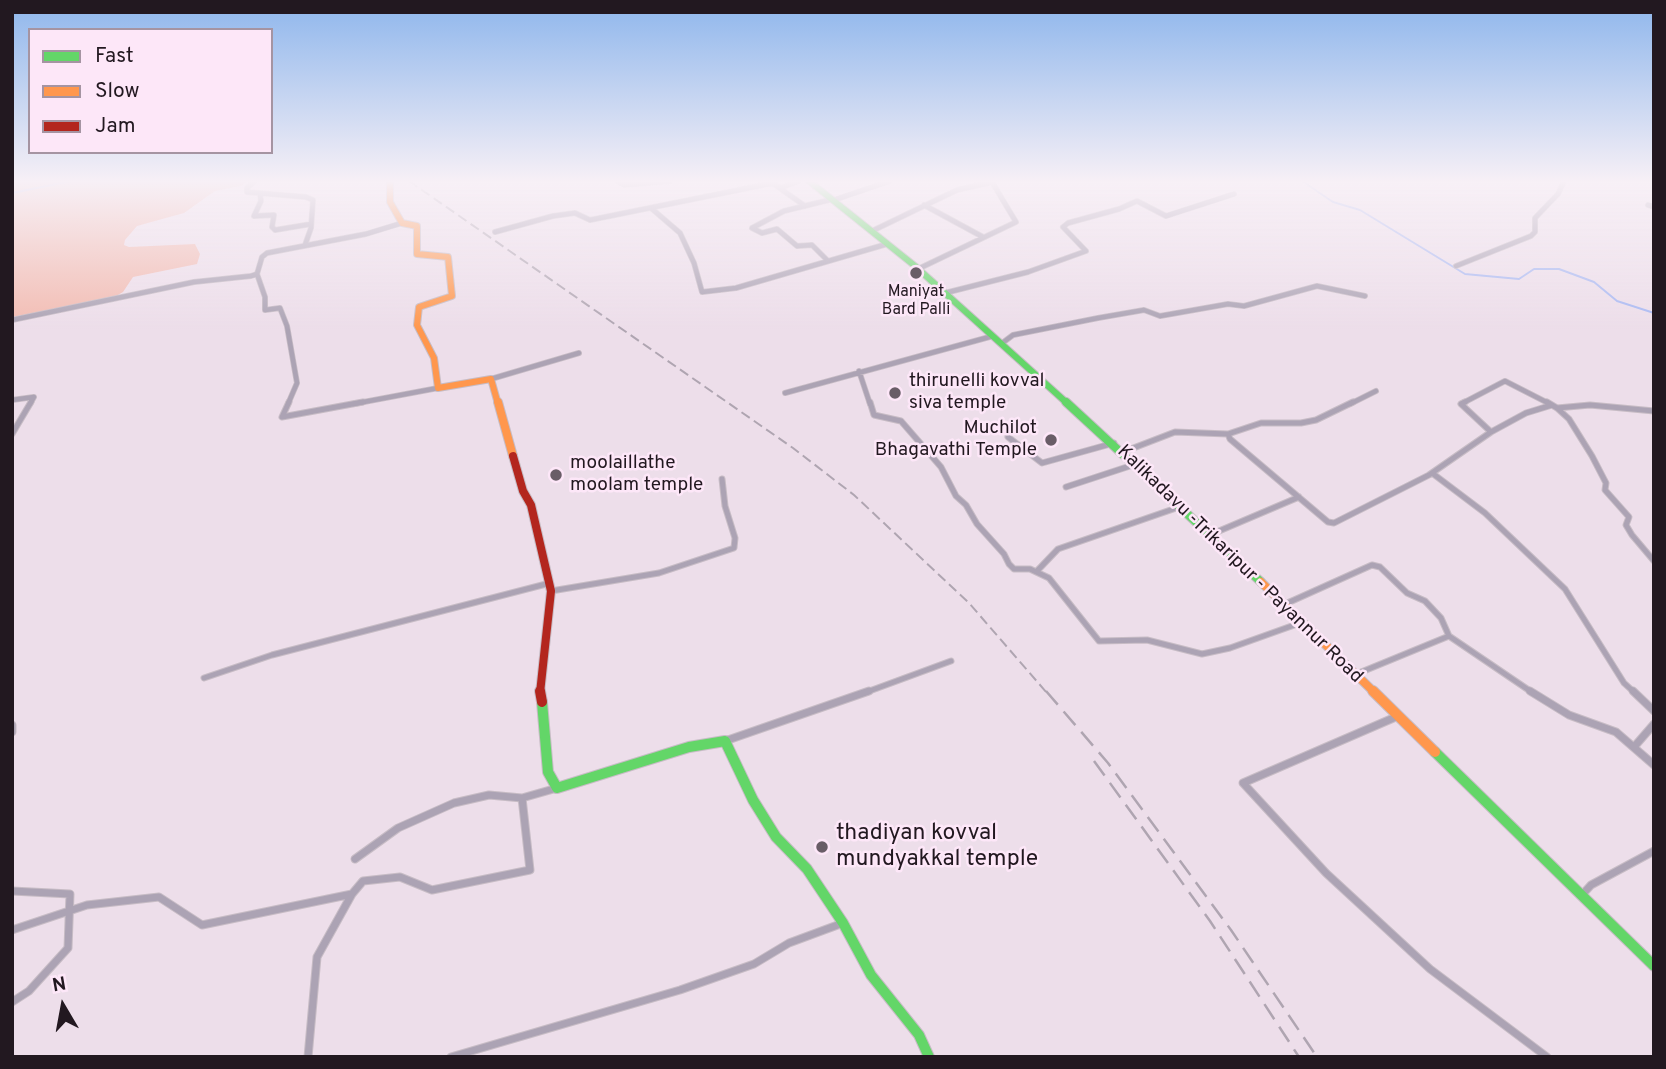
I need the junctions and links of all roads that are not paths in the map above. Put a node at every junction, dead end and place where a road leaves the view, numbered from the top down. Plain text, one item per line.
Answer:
1 (310, 231) edge
2 (376, 231) edge
3 (417, 231) edge
4 (499, 231) edge
5 (678, 231) edge
6 (779, 231) edge
7 (872, 231) edge
8 (972, 231) edge
9 (996, 231) edge
10 (1067, 231) edge
11 (1535, 231) edge
12 (495, 232) dead end
13 (983, 237) junction
14 (887, 244) junction
15 (305, 245) junction
16 (828, 261) junction
17 (1456, 266) dead end
18 (918, 269) junction
19 (257, 274) junction
20 (945, 293) junction
21 (1365, 296) dead end
22 (12, 320) edge
23 (993, 335) junction
24 (1001, 344) junction
25 (579, 353) dead end
26 (859, 371) junction
27 (491, 379) junction
28 (438, 388) junction
29 (1376, 391) dead end
30 (785, 393) dead end
31 (12, 400) edge
32 (1555, 406) junction
33 (1654, 411) edge
34 (1491, 432) junction
35 (12, 434) edge
36 (1228, 434) junction
37 (1008, 437) dead end
38 (1114, 443) junction
39 (1123, 452) junction
40 (1136, 464) junction
41 (1432, 473) junction
42 (722, 479) dead end
43 (1066, 487) dead end
44 (1299, 497) junction
45 (1182, 506) junction
46 (1328, 522) joint
47 (1213, 534) junction
48 (1654, 561) edge
49 (1037, 571) junction
50 (550, 587) junction
51 (1283, 605) junction
52 (1300, 623) junction
53 (1449, 636) junction
54 (951, 661) dead end
55 (1354, 676) junction
56 (204, 678) dead end
57 (1654, 711) edge
58 (1398, 716) junction
59 (1654, 724) edge
60 (12, 725) edge
61 (12, 732) edge
62 (725, 741) junction
63 (1634, 747) junction
64 (1654, 765) edge
65 (557, 788) junction
66 (522, 798) junction
67 (1654, 851) edge
68 (355, 859) dead end
69 (12, 891) edge
70 (352, 894) junction
71 (1581, 896) junction
72 (69, 911) junction
73 (843, 923) junction
74 (12, 930) edge
75 (1654, 966) edge
76 (12, 1002) edge
77 (308, 1057) edge
78 (451, 1057) edge
79 (929, 1057) edge
80 (1547, 1057) edge

1 - 15 street
2 - 15 street
3 - 28 street
4 - 12 street
5 - 16 street
6 - 16 street
7 - 14 street, Kalikadavu -Trikaripur - Payannur Road
8 - 13 street
9 - 13 street
10 - 20 street
11 - 17 street
13 - 18 street
14 - 16 street
14 - 18 street, Kalikadavu -Trikaripur - Payannur Road
15 - 19 street
18 - 20 street, Kalikadavu -Trikaripur - Payannur Road
19 - 22 street
19 - 28 street
20 - 23 street, Kalikadavu -Trikaripur - Payannur Road
21 - 24 street
23 - 24 street, Kalikadavu -Trikaripur - Payannur Road
23 - 26 street
24 - 38 street, Kalikadavu -Trikaripur - Payannur Road
25 - 27 street
26 - 30 street
26 - 49 street
27 - 28 street
27 - 50 street
29 - 36 street
31 - 35 street
32 - 33 street
32 - 34 street
32 - 34 street
32 - 48 street
34 - 41 street
36 - 39 street
36 - 44 street
37 - 38 street
38 - 39 street, Kalikadavu -Trikaripur - Payannur Road
39 - 40 street, Kalikadavu -Trikaripur - Payannur Road
40 - 43 street
40 - 45 street, Kalikadavu -Trikaripur - Payannur Road
41 - 46 street
41 - 57 street
42 - 50 street
44 - 46 street
44 - 47 street
45 - 47 street, Kalikadavu -Trikaripur - Payannur Road
45 - 49 street
47 - 51 street, Kalikadavu -Trikaripur - Payannur Road
49 - 52 street
50 - 56 street
50 - 65 street
51 - 52 street, Kalikadavu -Trikaripur - Payannur Road
51 - 53 street
52 - 55 street, Kalikadavu -Trikaripur - Payannur Road
53 - 55 street
53 - 63 street
54 - 62 street
55 - 58 street, Kalikadavu -Trikaripur - Payannur Road
58 - 71 street, Kalikadavu -Trikaripur - Payannur Road
58 - 80 street
59 - 63 street
60 - 61 street
62 - 65 street
62 - 73 street
63 - 64 street
65 - 66 street
66 - 68 street
66 - 70 street
67 - 71 street
69 - 72 street
70 - 72 street
70 - 77 street
71 - 75 street, Kalikadavu -Trikaripur - Payannur Road
72 - 74 street
72 - 76 street
73 - 78 street
73 - 79 street

